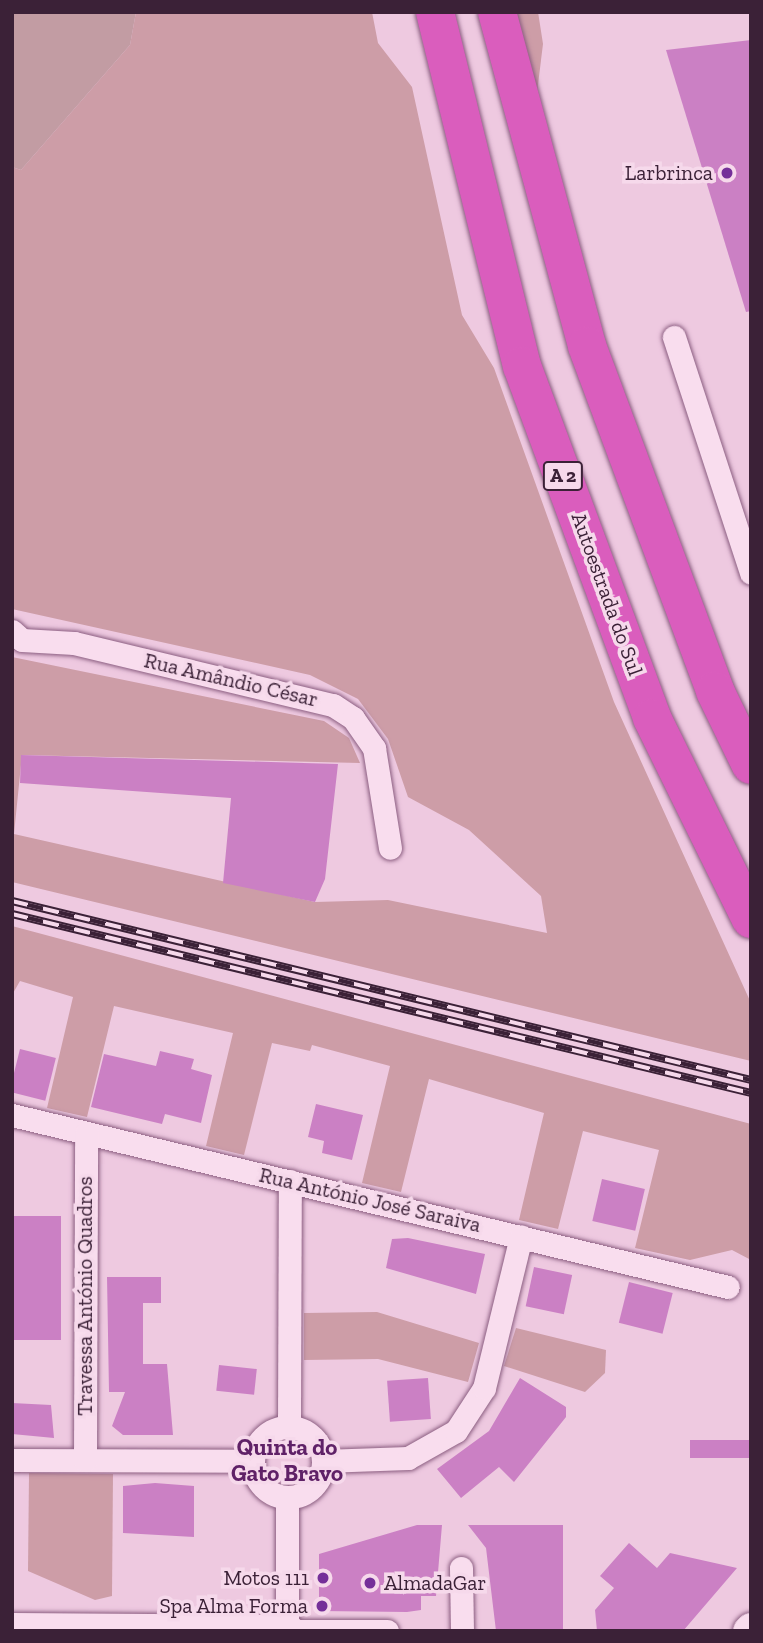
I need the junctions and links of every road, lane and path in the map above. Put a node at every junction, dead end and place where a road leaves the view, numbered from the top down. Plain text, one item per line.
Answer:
1 (435, 12) edge
2 (497, 12) edge
3 (674, 337) dead end
4 (751, 573) edge
5 (12, 631) edge
6 (751, 765) edge
7 (390, 848) dead end
8 (751, 919) edge
9 (12, 1115) edge
10 (86, 1133) junction
11 (290, 1181) junction
12 (521, 1236) junction
13 (728, 1287) dead end
14 (289, 1427) junction
15 (12, 1460) edge
16 (85, 1460) junction
17 (253, 1461) junction
18 (323, 1461) junction
19 (287, 1497) junction
20 (461, 1568) dead end
21 (12, 1629) edge
22 (288, 1631) edge
23 (387, 1631) edge
24 (462, 1631) edge

1 - 8 highway, Autoestrada do Sul / A 2
2 - 6 highway
3 - 4 street
5 - 7 street, Rua Amândio César
9 - 10 street, Rua António José Saraiva
10 - 11 street, Rua António José Saraiva
10 - 16 street, Travessa António Quadros
11 - 12 street, Rua António José Saraiva
11 - 14 street
12 - 13 street, Rua António José Saraiva
12 - 18 street
14 - 17 street
14 - 18 street
15 - 16 street
16 - 17 street
17 - 19 street
18 - 19 street
19 - 22 street
20 - 24 street
21 - 22 street
22 - 23 street

